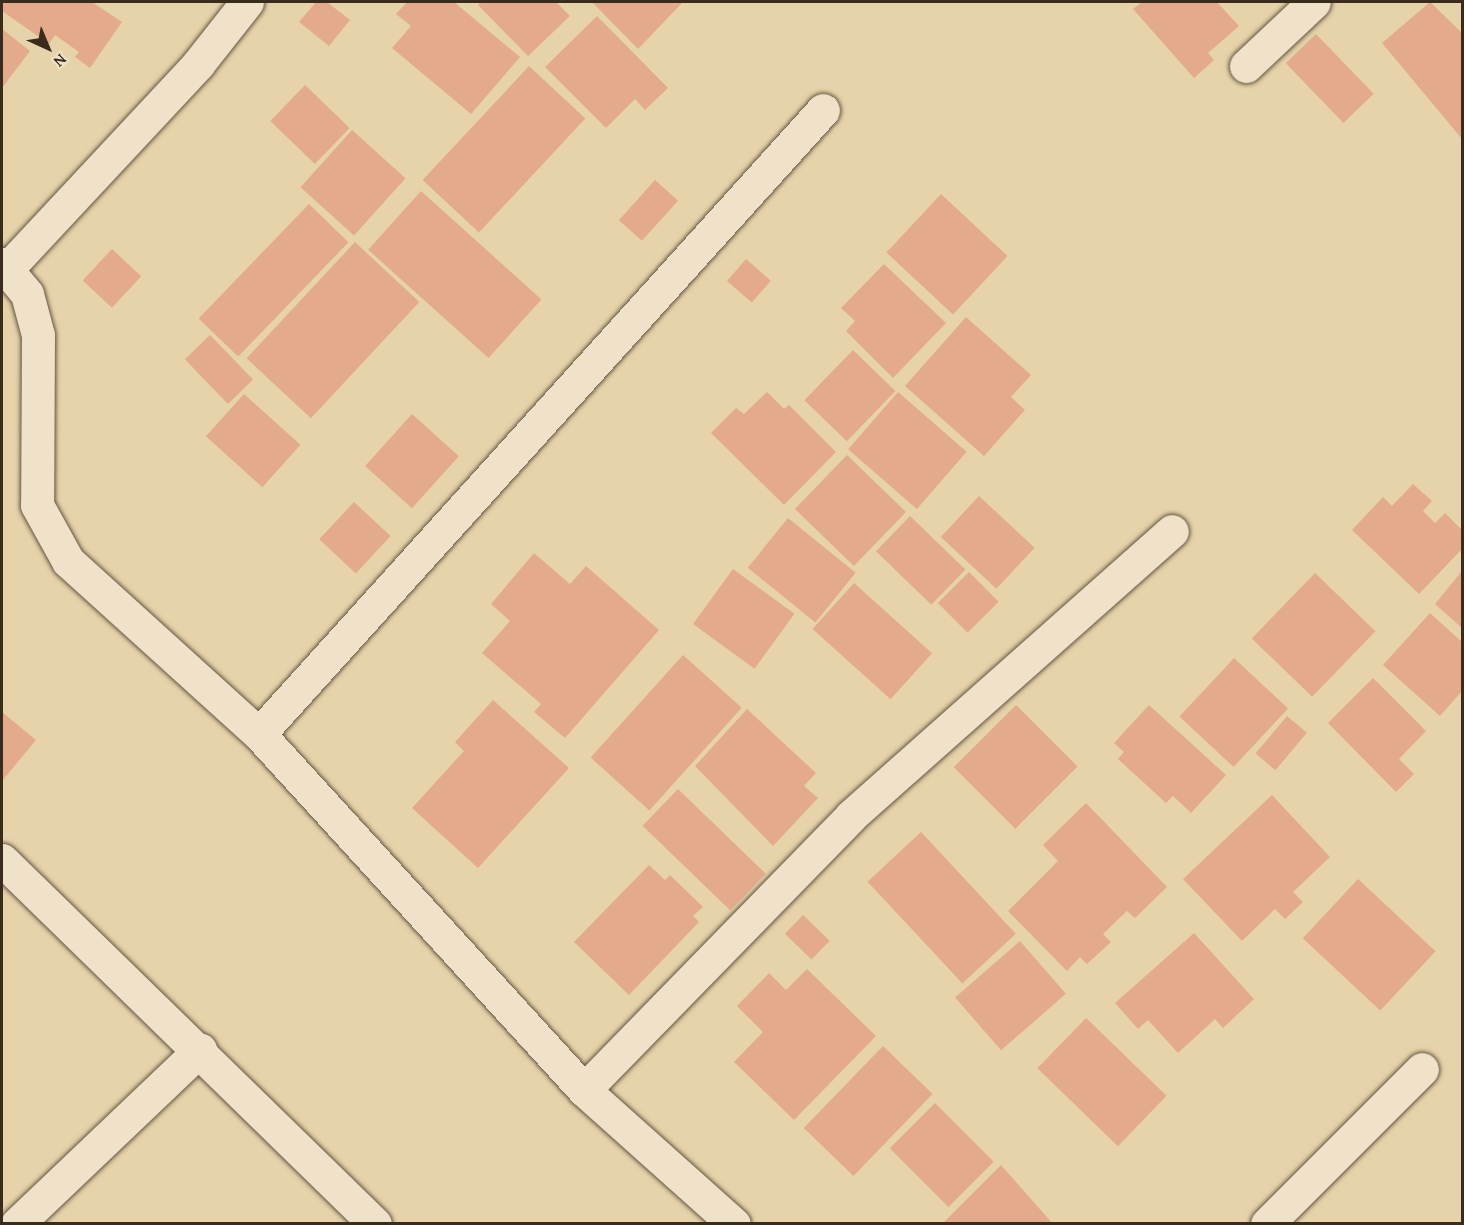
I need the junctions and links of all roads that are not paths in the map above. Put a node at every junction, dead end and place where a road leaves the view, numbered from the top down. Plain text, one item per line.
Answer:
1 (248, 2) edge
2 (1314, 2) edge
3 (1246, 66) dead end
4 (823, 110) dead end
5 (5, 266) edge
6 (1172, 531) dead end
7 (259, 734) junction
8 (2, 860) edge
9 (200, 1050) junction
10 (1422, 1069) dead end
11 (584, 1090) junction
12 (17, 1224) edge
13 (375, 1224) edge
14 (734, 1224) edge
15 (1267, 1224) edge

1 - 5 street
2 - 3 street
4 - 7 street
5 - 7 street
6 - 11 street
7 - 11 street
8 - 9 street
9 - 12 street
9 - 13 street
10 - 15 street
11 - 14 street

